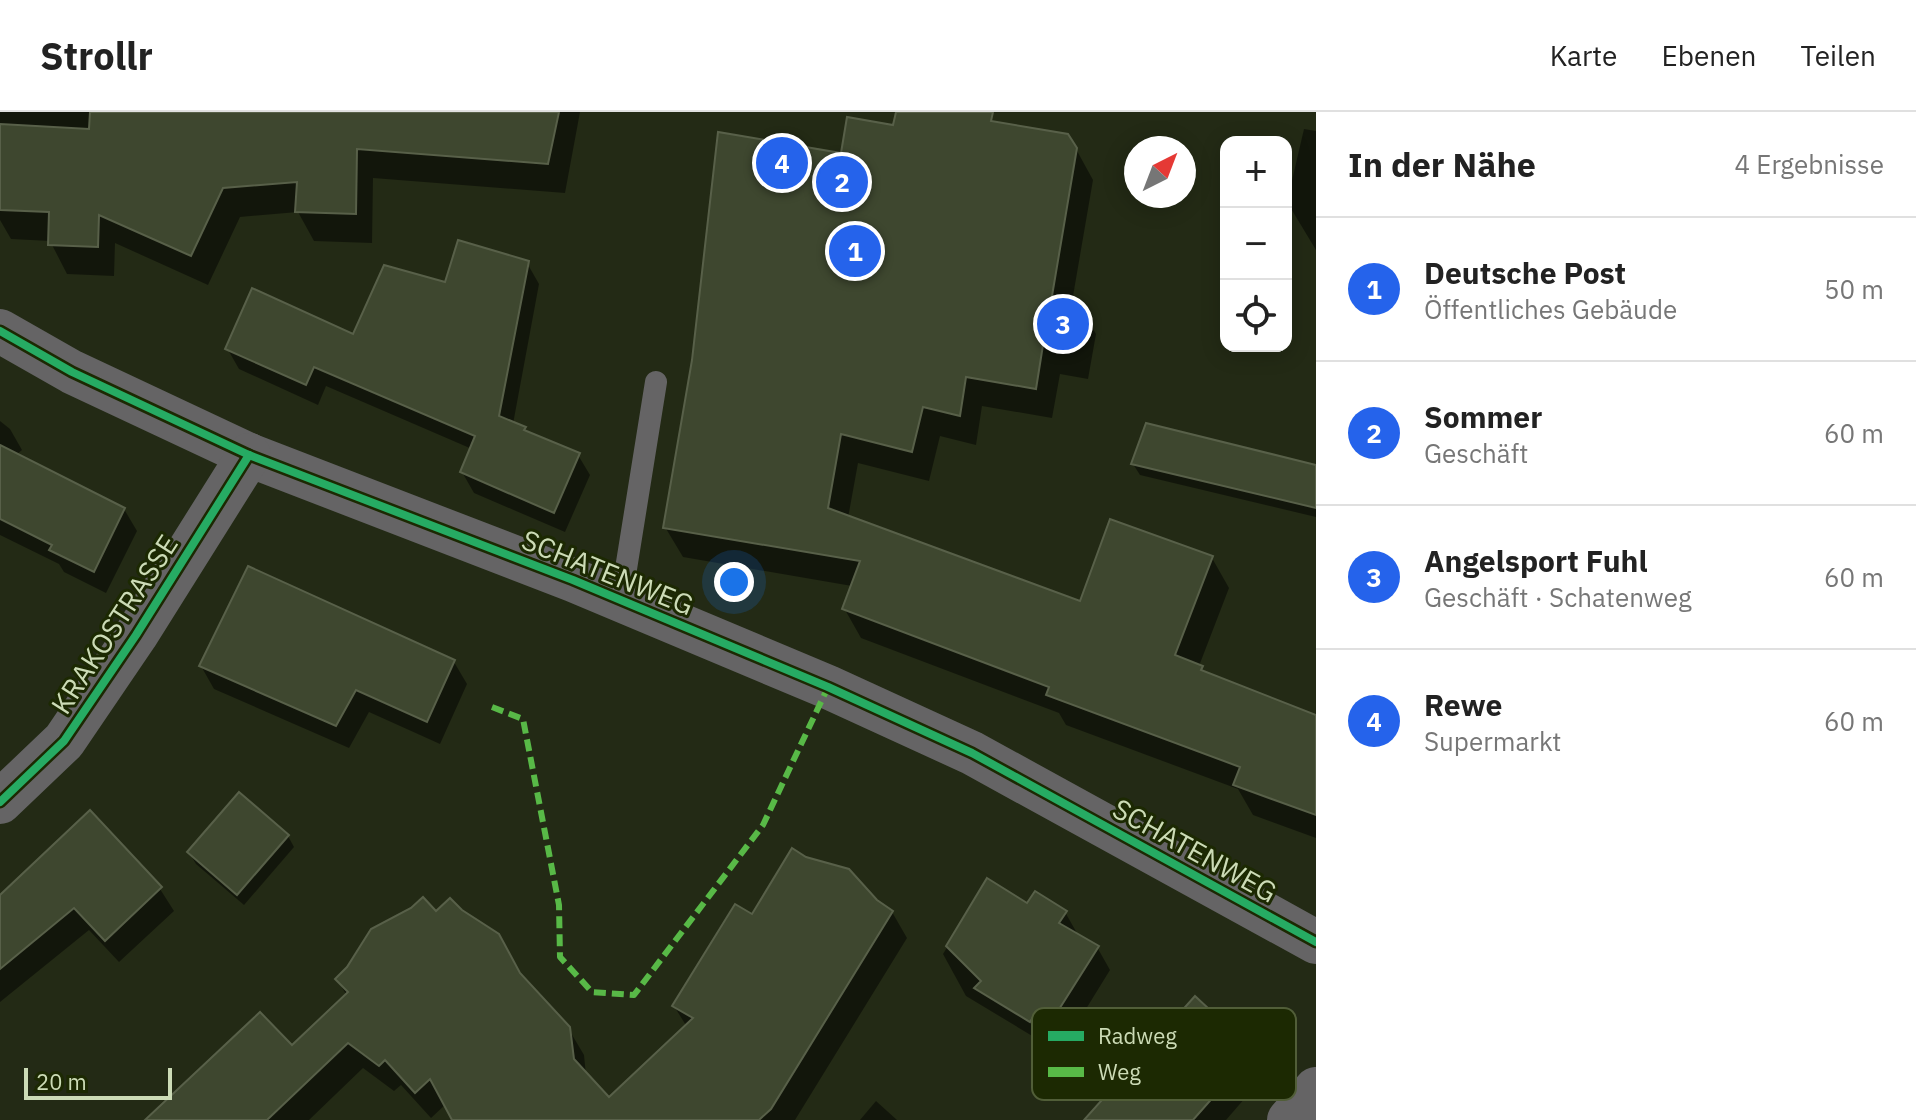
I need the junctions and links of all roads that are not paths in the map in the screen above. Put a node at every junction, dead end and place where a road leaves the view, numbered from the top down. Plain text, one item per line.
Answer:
1 (0, 331) edge
2 (656, 382) dead end
3 (249, 455) junction
4 (621, 600) junction
5 (0, 802) edge
6 (1316, 942) edge
7 (1316, 1089) edge
8 (1289, 1120) edge

1 - 3 street, SCHATENWEG
2 - 4 lane
3 - 4 street, SCHATENWEG
3 - 5 street, KRAKOSTRASSE
4 - 6 street, SCHATENWEG
7 - 8 street

